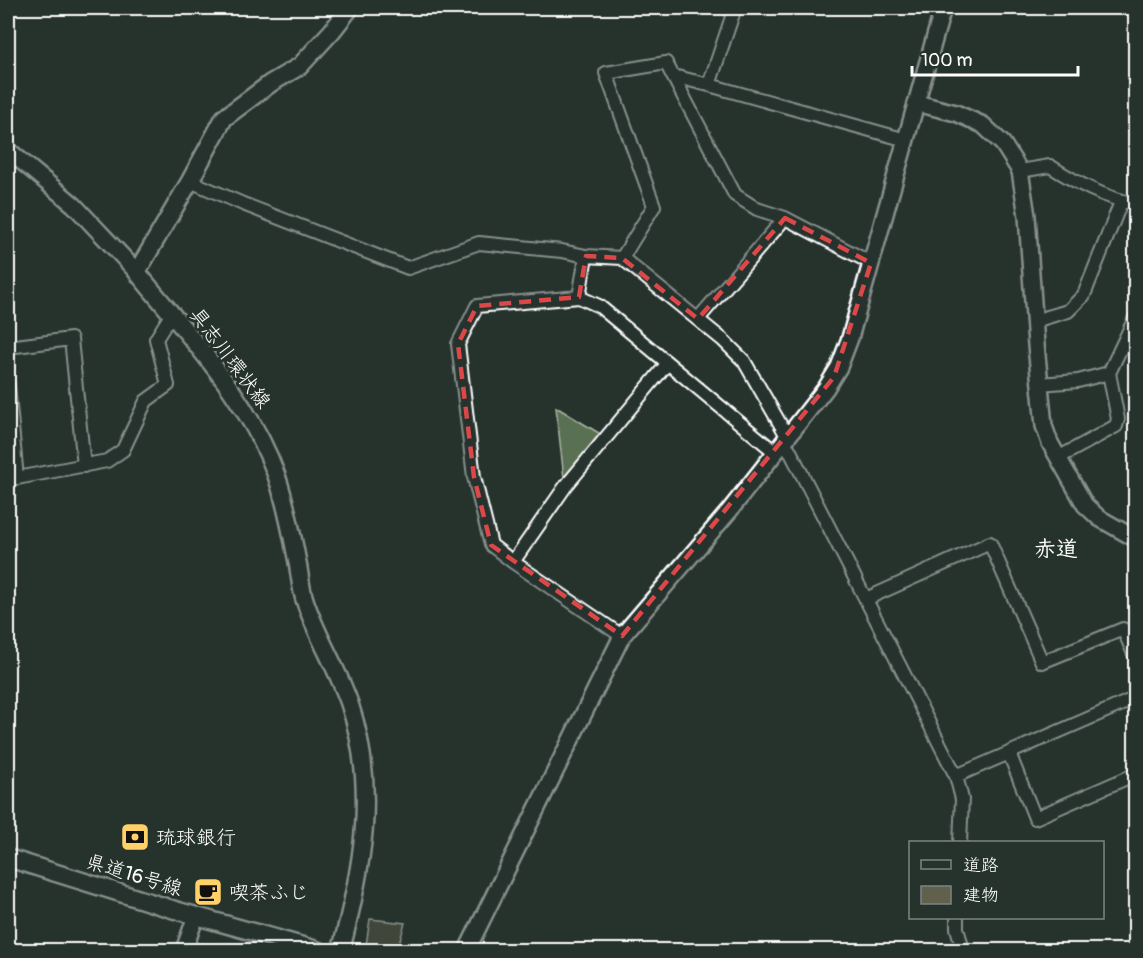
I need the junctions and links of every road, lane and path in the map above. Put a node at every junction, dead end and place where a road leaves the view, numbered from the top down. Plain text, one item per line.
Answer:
1 (350, 8) edge
2 (735, 8) edge
3 (943, 8) edge
4 (673, 76) junction
5 (709, 85) junction
6 (916, 103) junction
7 (906, 140) junction
8 (8, 150) edge
9 (1020, 171) junction
10 (190, 181) junction
11 (1121, 202) junction
12 (1136, 204) edge
13 (785, 218) junction
14 (586, 256) junction
15 (622, 258) junction
16 (871, 263) junction
17 (137, 272) junction
18 (579, 297) junction
19 (171, 315) junction
20 (1136, 316) edge
21 (698, 319) junction
22 (1034, 321) junction
23 (8, 348) edge
24 (668, 364) junction
25 (1109, 373) junction
26 (1039, 384) junction
27 (8, 385) edge
28 (11, 439) edge
29 (782, 443) junction
30 (1058, 458) junction
31 (84, 466) junction
32 (1136, 539) edge
33 (513, 562) junction
34 (866, 599) junction
35 (622, 636) junction
36 (1136, 658) edge
37 (1136, 698) edge
38 (1009, 753) junction
39 (1136, 774) edge
40 (956, 776) junction
41 (960, 841) edge
42 (8, 858) edge
43 (196, 916) junction
44 (957, 919) edge
45 (184, 951) edge
46 (317, 951) edge
47 (341, 951) edge
48 (467, 951) edge
49 (963, 951) edge

1 - 10 main road
2 - 5 street
3 - 6 street
4 - 5 street
4 - 13 street
4 - 15 street
5 - 7 street
6 - 7 street
6 - 9 street
7 - 16 street
8 - 17 street
9 - 11 street
9 - 22 street
10 - 14 street
10 - 17 main road
11 - 12 street
11 - 22 street
13 - 16 street
13 - 21 street
14 - 15 street
14 - 18 street
15 - 21 street
16 - 29 street
17 - 19 main road, 具志川環状線
18 - 24 street
18 - 33 street
19 - 31 street
19 - 47 main road, 具志川環状線
20 - 25 street
21 - 29 street
22 - 26 street
23 - 31 street
24 - 29 street
24 - 33 street
25 - 26 street
25 - 30 street
26 - 30 street
27 - 28 street
28 - 31 street
29 - 34 street
29 - 35 street
30 - 32 street
33 - 35 street
34 - 36 street
34 - 40 street
35 - 48 street
37 - 38 street
38 - 39 street
38 - 40 street
40 - 41 street
42 - 43 main road, 県道16号線
43 - 45 street
43 - 46 main road, 県道16号線
44 - 49 street

